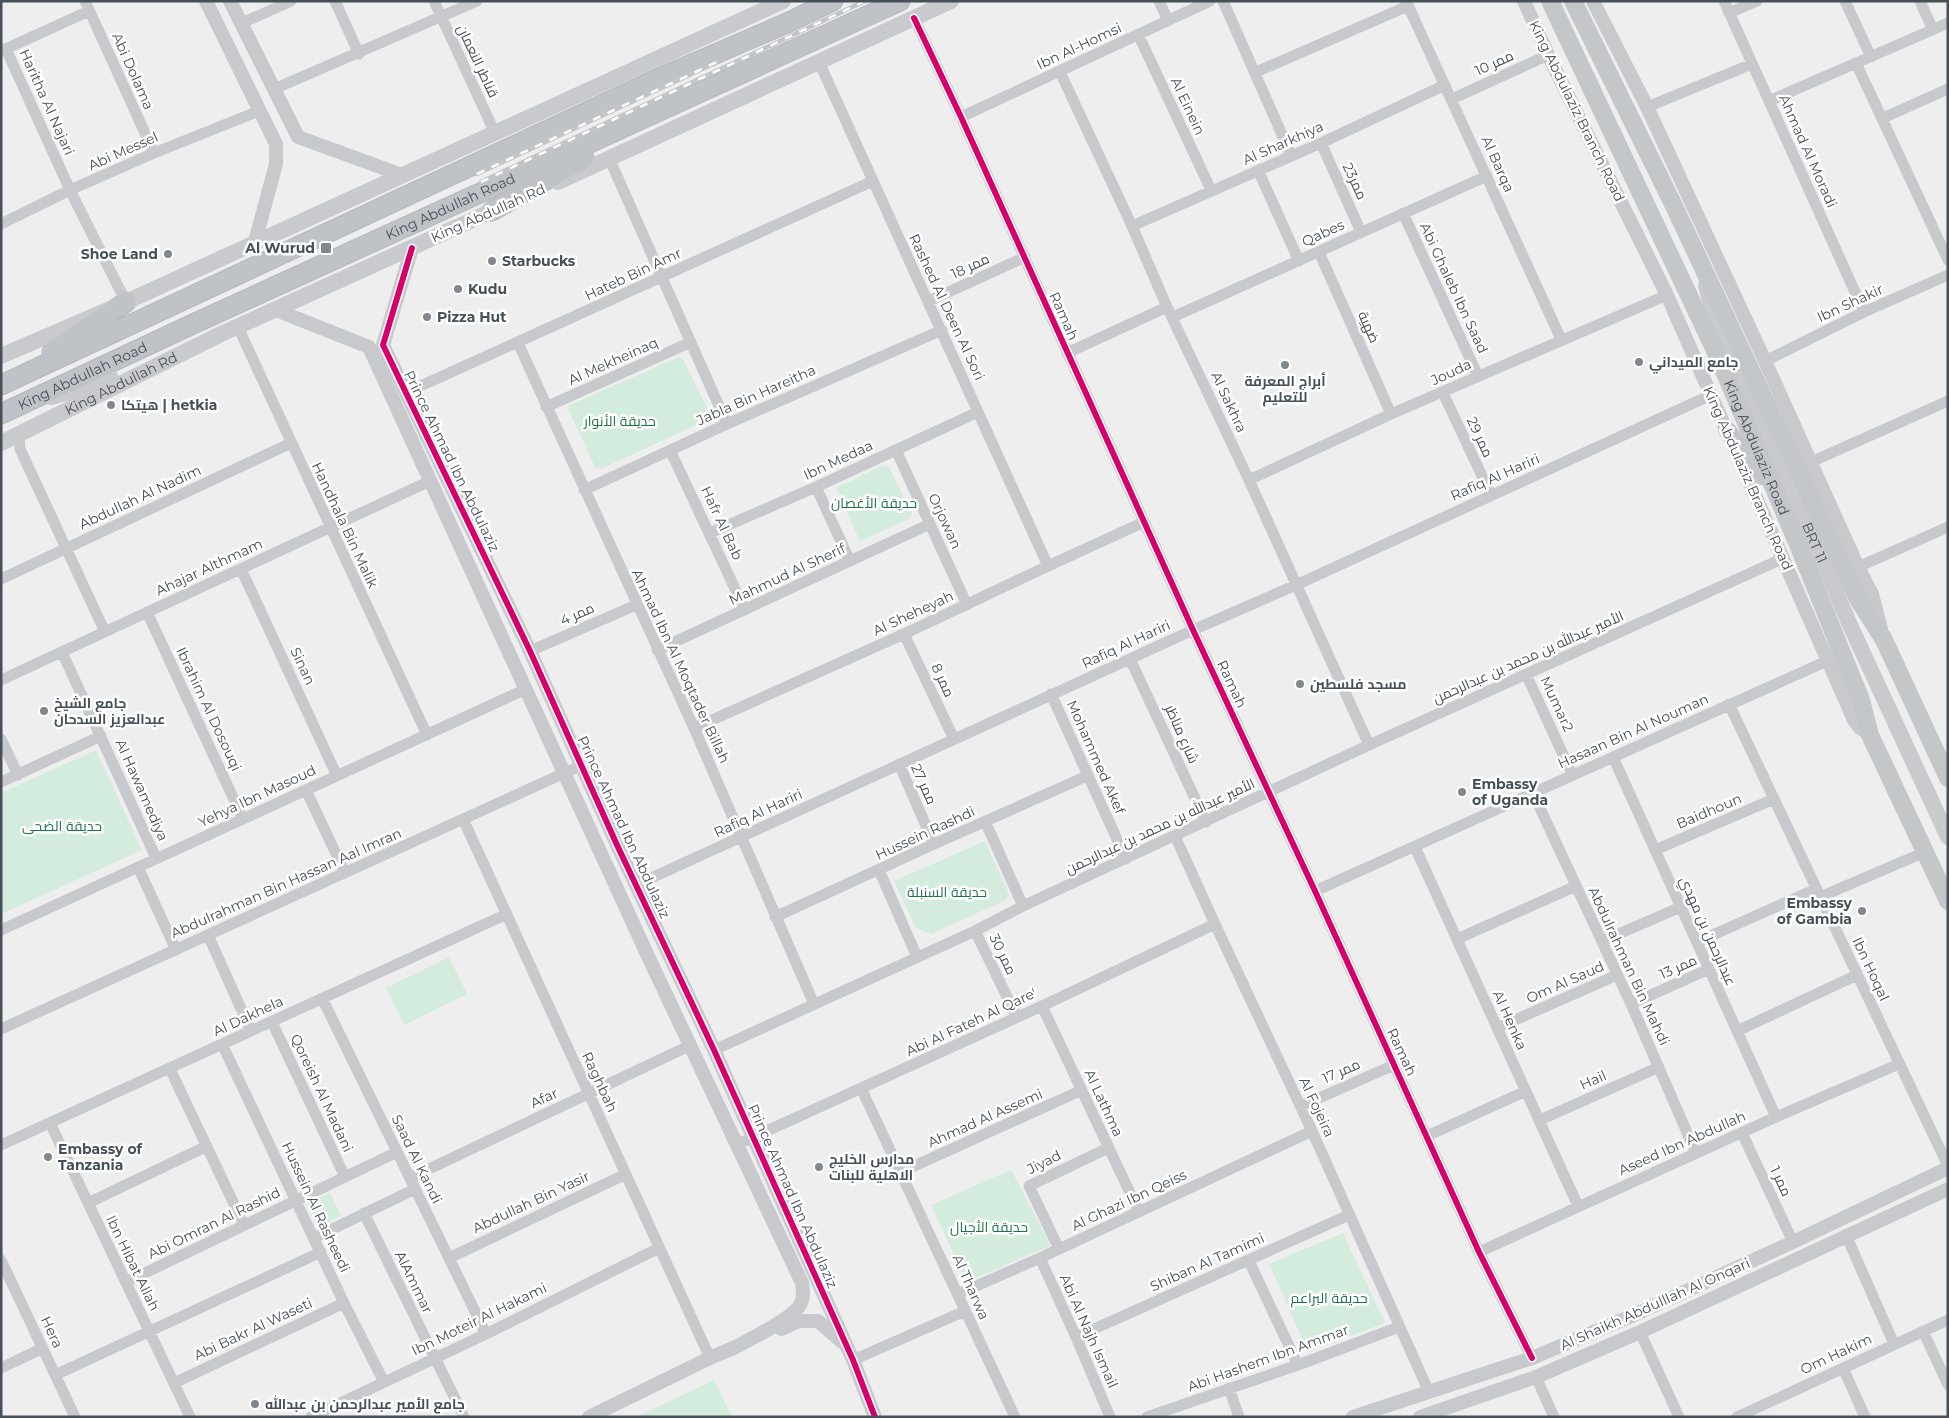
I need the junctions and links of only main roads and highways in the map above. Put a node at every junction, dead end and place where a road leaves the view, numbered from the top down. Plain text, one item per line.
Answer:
1 (783, 1) edge
2 (833, 1) edge
3 (900, 1) edge
4 (950, 1) edge
5 (1550, 1) edge
6 (1574, 1) edge
7 (655, 80) junction
8 (675, 104) junction
9 (520, 122) junction
10 (492, 211) junction
11 (1702, 266) junction
12 (126, 302) junction
13 (218, 335) junction
14 (1, 356) edge
15 (1, 383) edge
16 (20, 406) junction
17 (1, 414) edge
18 (1728, 430) road end
19 (1, 442) edge
20 (1777, 493) junction
21 (1799, 547) junction
22 (1850, 625) junction
23 (1946, 771) edge
24 (1948, 837) edge
25 (1948, 902) edge

1 - 9 main road
2 - 7 highway, King Abdullah Road
3 - 8 highway, King Abdullah Road
4 - 10 main road, King Abdullah Rd
5 - 20 main road, King Abdulaziz Road
6 - 11 main road, King Abdulaziz Road
7 - 9 main road
7 - 15 highway, King Abdullah Road
8 - 10 highway
8 - 16 highway, King Abdullah Road
9 - 12 main road
10 - 13 main road, King Abdullah Rd
11 - 22 main road, BRT 11
11 - 23 main road, King Abdulaziz Road
12 - 14 main road
12 - 15 highway
13 - 16 main road
13 - 19 main road, King Abdullah Rd
16 - 17 highway, King Abdullah Road
18 - 20 main road
20 - 21 main road, King Abdulaziz Road
21 - 22 main road, BRT 11
21 - 25 main road, King Abdulaziz Road
22 - 24 main road, BRT 11

